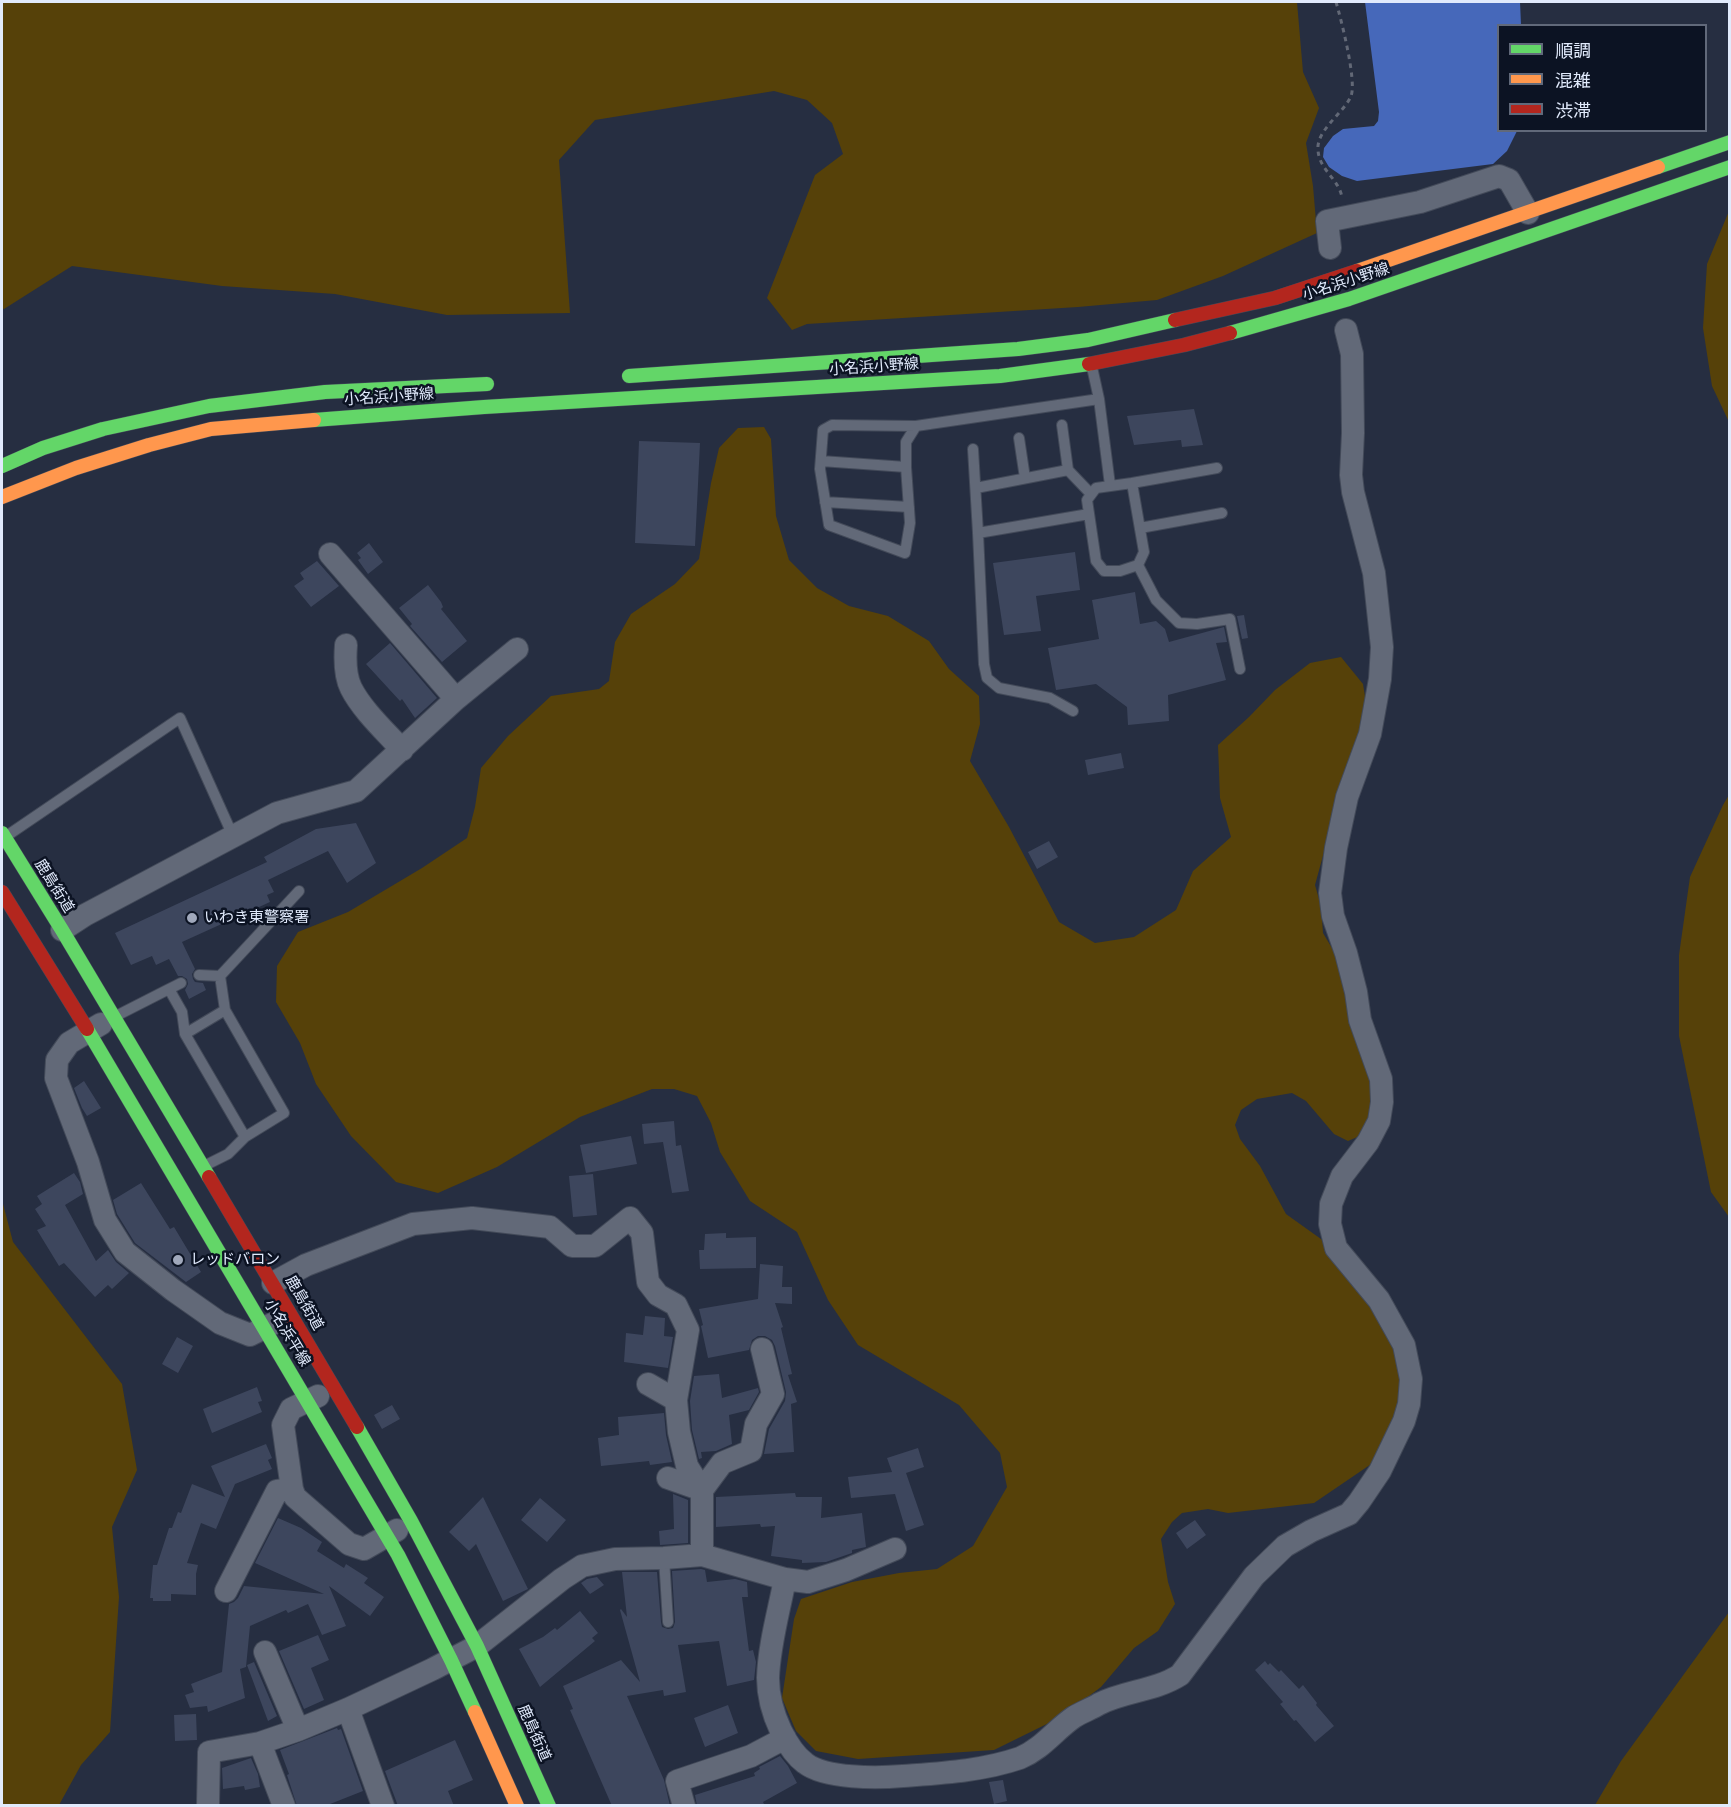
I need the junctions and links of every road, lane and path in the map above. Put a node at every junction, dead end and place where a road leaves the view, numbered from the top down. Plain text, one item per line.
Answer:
1 (1336, 2) edge
2 (1730, 142) edge
3 (1730, 167) edge
4 (1528, 213) junction
5 (1345, 218) junction
6 (1330, 248) dead end
7 (1346, 330) dead end
8 (1088, 340) junction
9 (1091, 364) junction
10 (614, 377) dead end
11 (498, 384) dead end
12 (1099, 399) junction
13 (1062, 425) dead end
14 (916, 426) junction
15 (1019, 438) dead end
16 (973, 449) dead end
17 (821, 461) junction
18 (2, 466) edge
19 (906, 466) junction
20 (1217, 468) dead end
21 (1068, 470) junction
22 (1025, 478) junction
23 (1132, 483) junction
24 (1110, 485) junction
25 (976, 488) junction
26 (1091, 494) junction
27 (2, 497) edge
28 (825, 502) junction
29 (909, 507) junction
30 (1222, 513) dead end
31 (1089, 514) junction
32 (1140, 528) junction
33 (978, 533) junction
34 (330, 554) dead end
35 (1138, 565) junction
36 (346, 645) dead end
37 (517, 649) dead end
38 (1240, 669) dead end
39 (456, 699) junction
40 (1073, 711) dead end
41 (402, 750) junction
42 (3, 835) edge
43 (233, 836) junction
44 (299, 891) dead end
45 (2, 892) edge
46 (62, 930) junction
47 (199, 975) dead end
48 (220, 976) junction
49 (181, 983) dead end
50 (169, 989) junction
51 (225, 1010) junction
52 (113, 1017) junction
53 (89, 1032) junction
54 (185, 1034) junction
55 (245, 1137) junction
56 (203, 1166) junction
57 (273, 1283) junction
58 (292, 1316) junction
59 (264, 1327) junction
60 (762, 1349) dead end
61 (648, 1384) dead end
62 (334, 1388) junction
63 (676, 1400) junction
64 (308, 1401) junction
65 (668, 1478) dead end
66 (292, 1489) junction
67 (702, 1490) junction
68 (411, 1521) junction
69 (387, 1537) junction
70 (895, 1549) dead end
71 (702, 1555) junction
72 (664, 1558) junction
73 (785, 1579) junction
74 (226, 1591) dead end
75 (668, 1622) dead end
76 (477, 1646) junction
77 (265, 1652) dead end
78 (451, 1660) junction
79 (348, 1709) junction
80 (298, 1730) junction
81 (785, 1738) junction
82 (260, 1743) junction
83 (208, 1806) edge
84 (284, 1806) edge
85 (383, 1806) edge
86 (517, 1806) edge
87 (549, 1806) edge
88 (684, 1806) edge

1 - 5 path
2 - 4 main road, 小名浜小野線
3 - 9 main road, 小名浜小野線
4 - 5 street
4 - 8 main road, 小名浜小野線
5 - 6 street
7 - 81 street
8 - 9 lane
8 - 10 main road, 小名浜小野線
9 - 12 lane
9 - 27 main road, 小名浜小野線
11 - 18 main road, 小名浜小野線
12 - 14 lane
12 - 24 lane
13 - 21 lane
14 - 17 lane
14 - 19 lane
15 - 22 lane
16 - 25 lane
17 - 19 lane
17 - 28 lane
19 - 29 lane
20 - 23 lane
21 - 22 lane
21 - 26 lane
22 - 25 lane
23 - 24 lane
23 - 32 lane
24 - 26 lane
25 - 33 lane
26 - 31 lane
28 - 29 lane
28 - 29 lane
30 - 32 lane
31 - 33 lane
31 - 35 lane
32 - 35 lane
33 - 40 lane
34 - 39 street
35 - 38 lane
36 - 41 street
37 - 39 street
39 - 41 street
41 - 43 street
42 - 43 lane
42 - 46 main road, 鹿島街道
43 - 46 street
44 - 48 lane
45 - 53 main road, 小名浜平線
46 - 52 main road, 鹿島街道
47 - 48 lane
48 - 51 lane
49 - 50 lane
50 - 52 lane
50 - 54 lane
51 - 54 lane
51 - 55 lane
52 - 53 street
52 - 56 main road, 鹿島街道
53 - 59 main road, 小名浜平線
53 - 59 street
54 - 55 lane
55 - 56 lane
56 - 57 main road, 鹿島街道
57 - 58 main road, 鹿島街道
57 - 63 street
58 - 59 street
58 - 62 main road, 鹿島街道
59 - 64 main road, 小名浜平線
60 - 67 street
61 - 63 street
62 - 64 street
62 - 68 main road, 鹿島街道
63 - 67 street
64 - 66 street
64 - 69 main road, 小名浜平線
65 - 67 street
66 - 69 street
66 - 74 street
67 - 71 street
68 - 69 street
68 - 76 main road, 鹿島街道
69 - 78 main road, 小名浜平線
70 - 73 street
71 - 72 street
71 - 73 street
72 - 75 lane
72 - 76 street
73 - 81 street
76 - 78 street
76 - 87 main road, 鹿島街道
77 - 80 street
78 - 79 street
78 - 86 main road, 小名浜平線
79 - 80 street
79 - 85 street
80 - 82 street
81 - 88 street
82 - 83 street
82 - 84 street

